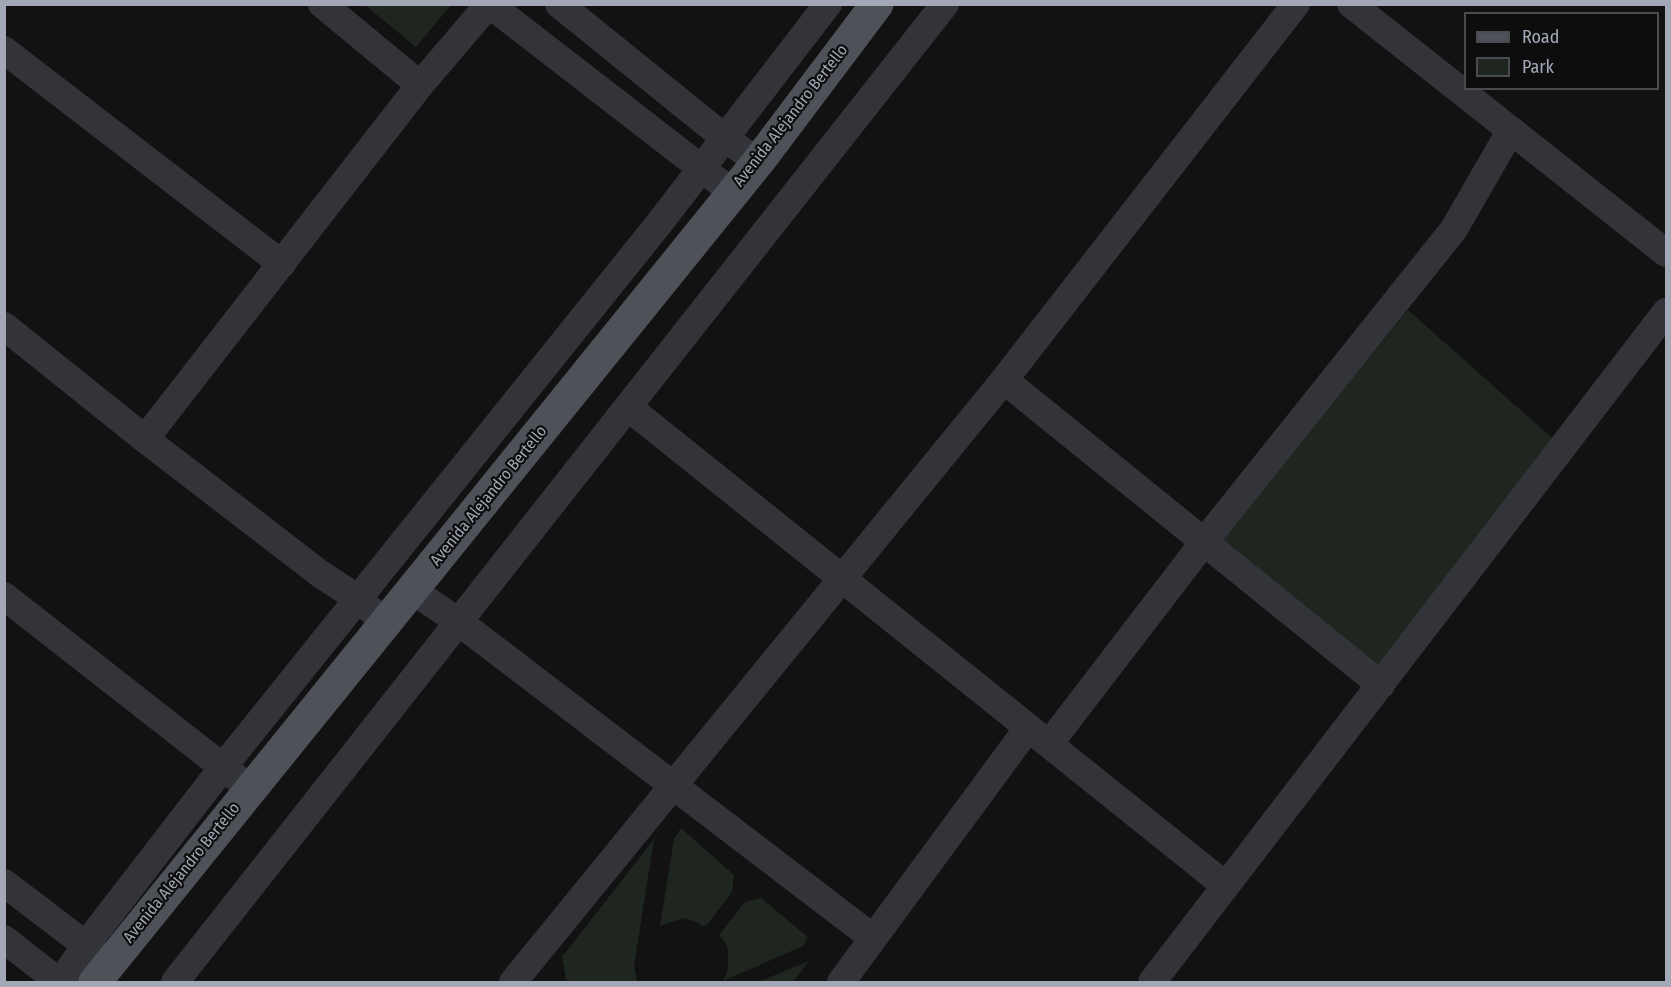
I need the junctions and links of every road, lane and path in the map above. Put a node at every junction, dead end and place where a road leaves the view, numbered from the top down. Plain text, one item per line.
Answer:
1 (322, 4) edge
2 (489, 4) edge
3 (559, 4) edge
4 (828, 4) edge
5 (876, 4) edge
6 (945, 4) edge
7 (1296, 4) edge
8 (1351, 4) edge
9 (4, 50) edge
10 (420, 85) junction
11 (1511, 130) junction
12 (726, 139) junction
13 (758, 162) junction
14 (701, 170) junction
15 (732, 192) junction
16 (1666, 253) edge
17 (282, 264) junction
18 (1666, 312) edge
19 (4, 326) edge
20 (1004, 380) junction
21 (628, 407) junction
22 (145, 439) junction
23 (1204, 542) junction
24 (842, 579) junction
25 (412, 590) junction
26 (4, 596) edge
27 (357, 598) junction
28 (459, 622) junction
29 (386, 623) junction
30 (1381, 685) junction
31 (1039, 736) junction
32 (223, 767) junction
33 (672, 787) junction
34 (251, 789) junction
35 (4, 883) edge
36 (1226, 886) junction
37 (873, 938) junction
38 (4, 939) edge
39 (96, 964) edge
40 (60, 982) edge
41 (175, 982) edge
42 (513, 982) edge
43 (841, 982) edge
44 (1152, 982) edge

1 - 10 street
2 - 10 street
2 - 14 street
3 - 12 street
4 - 12 street
5 - 13 main road, Avenida Alejandro Bertello
6 - 21 street
7 - 20 street
8 - 11 street
9 - 17 street
10 - 17 street
11 - 16 street
11 - 23 street
12 - 13 street
12 - 14 street
13 - 15 main road, Avenida Alejandro Bertello
14 - 15 street
14 - 27 street
15 - 25 main road, Avenida Alejandro Bertello
17 - 22 street
18 - 30 street
19 - 22 street
20 - 23 street
20 - 24 street
21 - 24 street
21 - 28 street
22 - 27 street
23 - 30 street
23 - 31 street
24 - 31 street
24 - 33 street
25 - 28 street
25 - 29 main road, Avenida Alejandro Bertello
26 - 32 street
27 - 29 street
27 - 32 street
28 - 33 street
28 - 41 street
29 - 34 main road, Avenida Alejandro Bertello
30 - 36 street
31 - 36 street
31 - 37 street
32 - 34 street
32 - 39 street
33 - 37 street
33 - 42 street
34 - 39 main road, Avenida Alejandro Bertello
35 - 39 street
36 - 44 street
37 - 43 street
38 - 40 street
39 - 40 street

